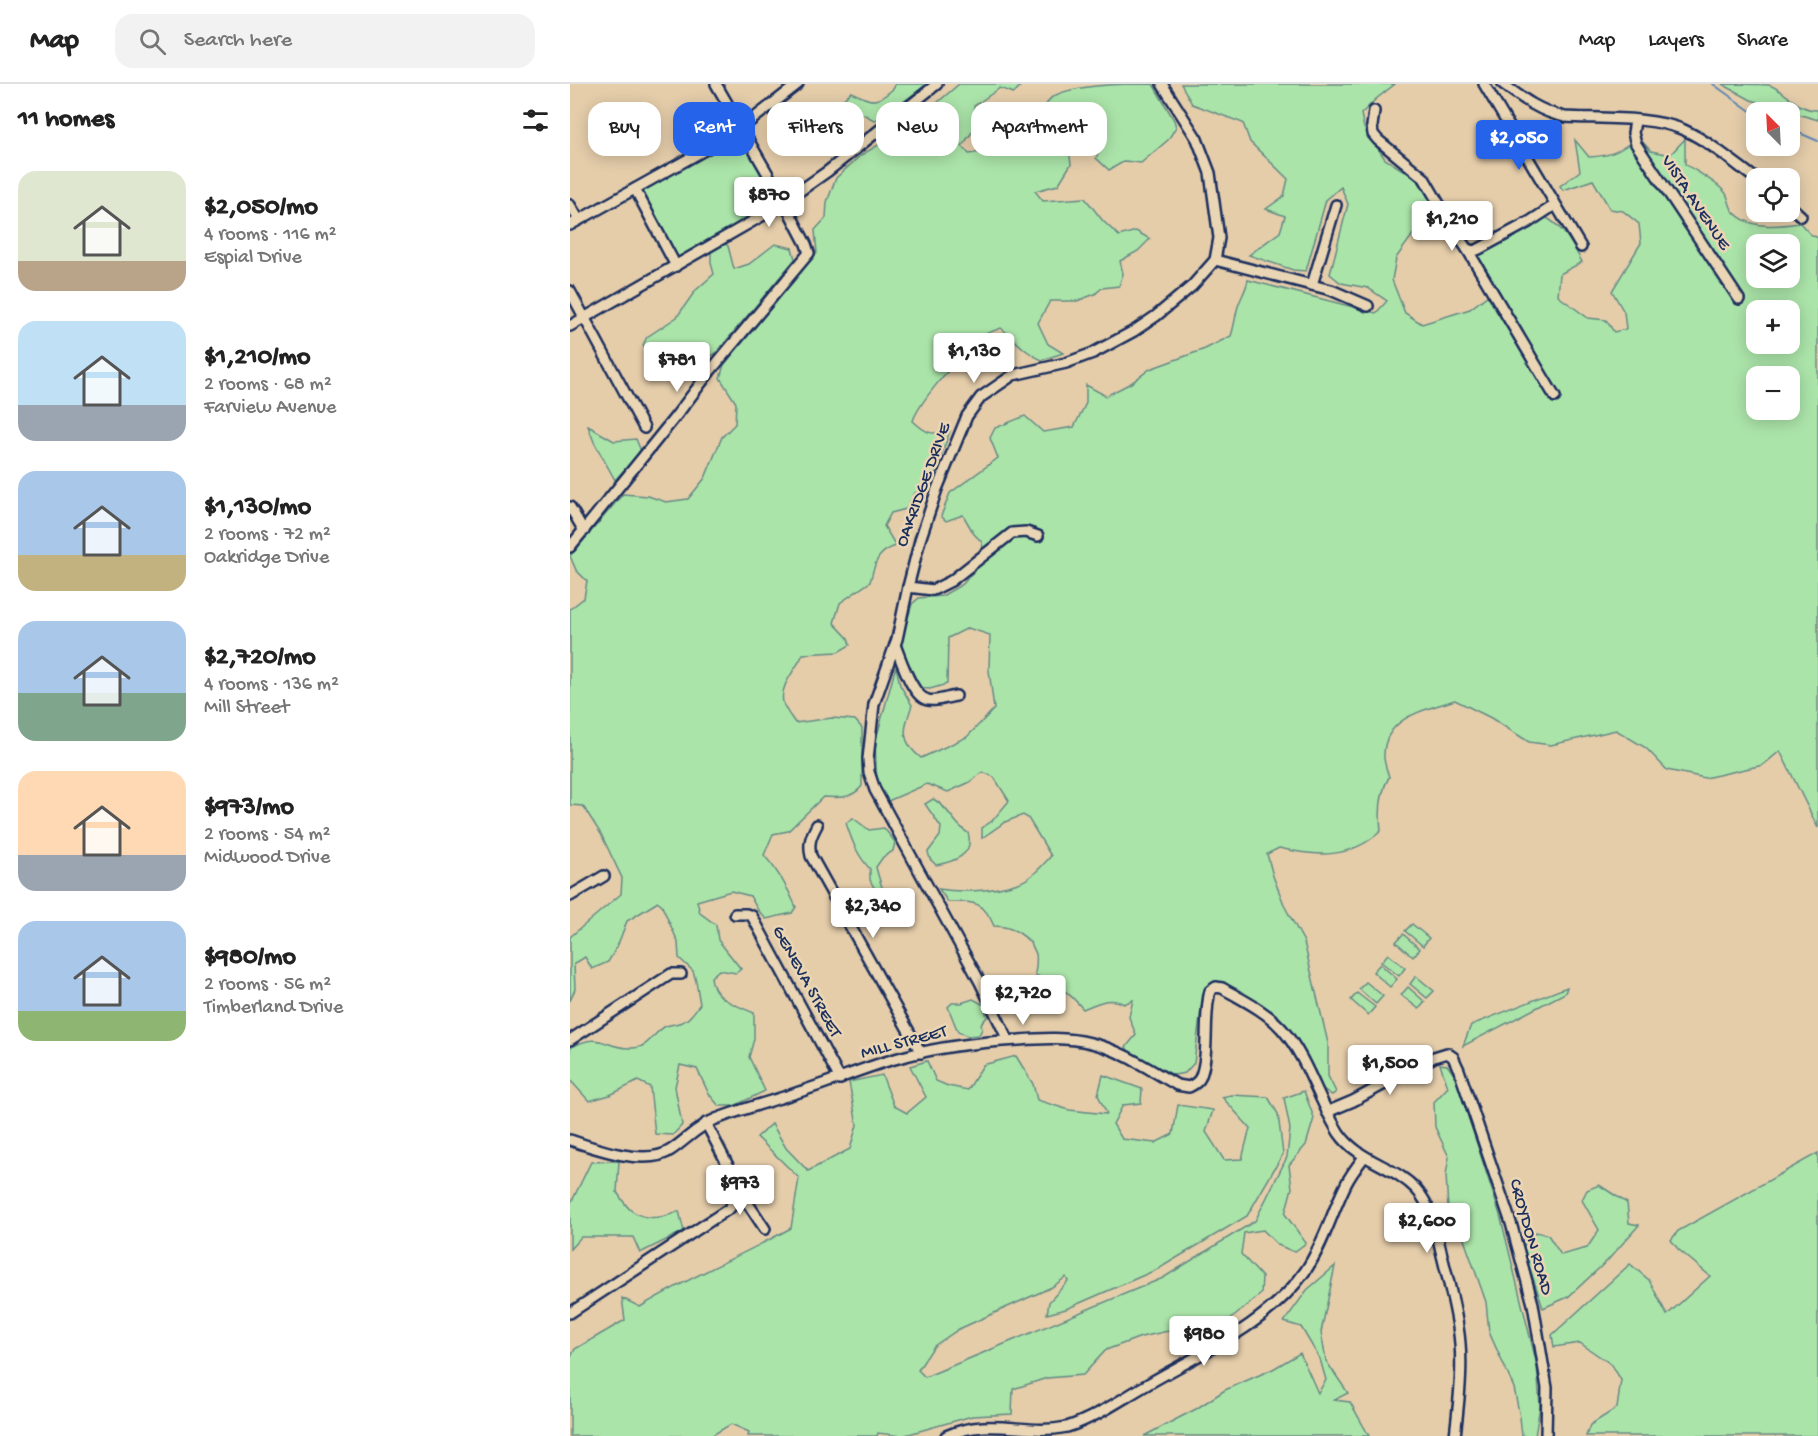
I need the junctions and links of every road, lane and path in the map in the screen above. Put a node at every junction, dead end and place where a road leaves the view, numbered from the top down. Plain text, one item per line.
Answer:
1 (716, 84) edge
2 (798, 84) edge
3 (937, 84) edge
4 (1162, 84) edge
5 (1484, 84) edge
6 (1503, 84) edge
7 (726, 102) edge
8 (1374, 111) dead end
9 (755, 119) edge
10 (1635, 121) junction
11 (755, 152) edge
12 (694, 156) edge
13 (1746, 172) edge
14 (635, 189) junction
15 (784, 202) junction
16 (570, 205) edge
17 (1336, 205) dead end
18 (1555, 205) junction
19 (579, 220) junction
20 (570, 225) edge
21 (1581, 247) dead end
22 (1467, 249) junction
23 (1215, 260) junction
24 (676, 266) junction
25 (1312, 285) junction
26 (570, 291) edge
27 (1739, 299) dead end
28 (1368, 306) dead end
29 (585, 318) junction
30 (570, 326) edge
31 (1555, 397) dead end
32 (644, 428) dead end
33 (570, 507) edge
34 (584, 531) junction
35 (1038, 536) dead end
36 (570, 546) edge
37 (908, 587) junction
38 (895, 645) junction
39 (956, 696) dead end
40 (817, 825) dead end
41 (604, 876) dead end
42 (570, 896) edge
43 (735, 914) dead end
44 (681, 974) dead end
45 (570, 1040) edge
46 (1008, 1040) junction
47 (921, 1053) junction
48 (840, 1079) junction
49 (1327, 1112) junction
50 (706, 1124) junction
51 (570, 1140) edge
52 (1364, 1157) junction
53 (737, 1187) junction
54 (765, 1229) dead end
55 (570, 1313) edge
56 (946, 1436) edge
57 (1455, 1436) edge
58 (1546, 1436) edge

1 - 7 street
2 - 9 street
3 - 15 street
4 - 23 street
5 - 18 street
6 - 10 street
8 - 22 street
10 - 13 street
10 - 27 street, VISTA AVENUE
11 - 15 street
12 - 14 street
14 - 19 street
14 - 24 street
15 - 24 street
15 - 34 street
16 - 19 street
17 - 25 street
18 - 21 street
18 - 22 street
19 - 20 street
22 - 31 street
23 - 25 street
23 - 37 street, OAKRIDGE DRIVE
24 - 29 street
25 - 28 street
26 - 29 street
29 - 30 street
29 - 32 street
33 - 34 street
34 - 36 street
35 - 37 street
37 - 38 street, OAKRIDGE DRIVE
38 - 39 street
38 - 46 street, OAKRIDGE DRIVE
40 - 47 street
41 - 42 street
43 - 48 street, GENEVA STREET
44 - 45 street
46 - 47 street, MILL STREET
46 - 49 street, MILL STREET
47 - 48 street, MILL STREET
48 - 50 street, MILL STREET
49 - 52 street
49 - 58 street, CROYDON ROAD
50 - 51 street, MILL STREET
50 - 53 street
52 - 56 street
52 - 57 street
53 - 54 street
53 - 55 street

